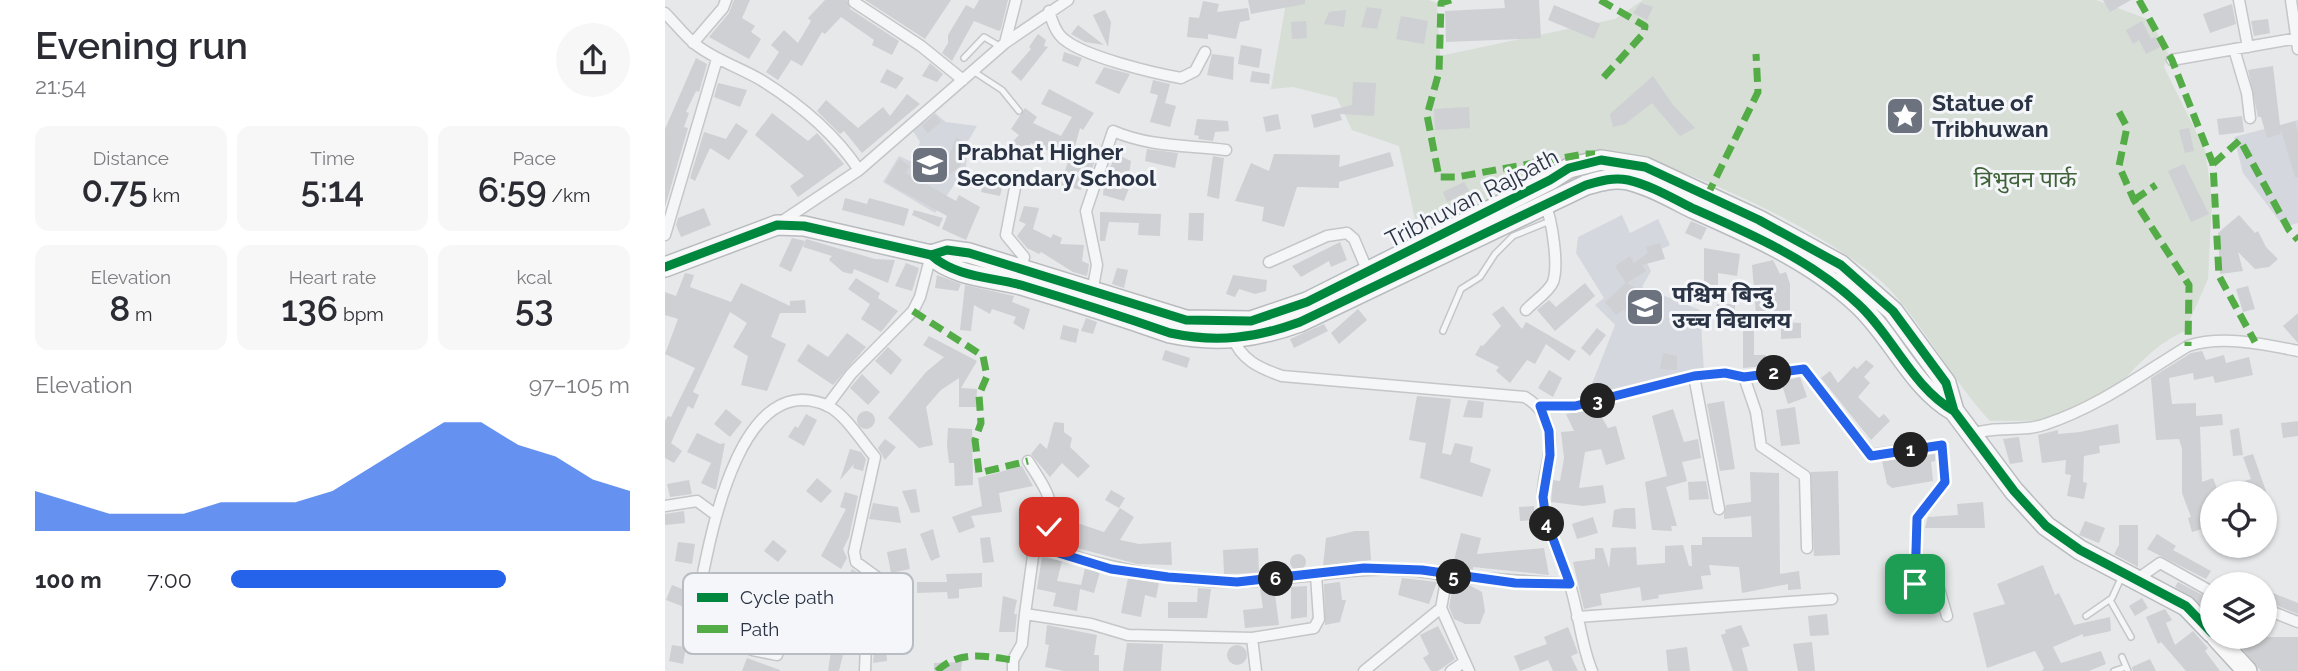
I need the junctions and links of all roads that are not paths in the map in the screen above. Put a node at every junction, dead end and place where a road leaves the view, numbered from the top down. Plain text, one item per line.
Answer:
1 (726, 0) edge
2 (1016, 0) edge
3 (1068, 0) edge
4 (2239, 0) edge
5 (2291, 0) edge
6 (854, 2) dead end
7 (1049, 11) junction
8 (665, 13) edge
9 (2297, 42) edge
10 (694, 43) junction
11 (1003, 45) junction
12 (2248, 47) junction
13 (2234, 49) junction
14 (1205, 52) dead end
15 (964, 58) dead end
16 (717, 59) junction
17 (2172, 60) dead end
18 (973, 71) junction
19 (963, 80) junction
20 (1019, 111) dead end
21 (2250, 118) dead end
22 (1226, 150) dead end
23 (859, 170) junction
24 (1017, 177) dead end
25 (1548, 213) junction
26 (777, 225) junction
27 (665, 234) edge
28 (931, 255) junction
29 (1812, 258) junction
30 (1269, 262) dead end
31 (665, 267) edge
32 (1022, 267) junction
33 (1369, 272) junction
34 (1091, 298) junction
35 (1526, 310) dead end
36 (1231, 331) junction
37 (1443, 331) dead end
38 (2298, 351) edge
39 (1694, 376) junction
40 (1744, 377) junction
41 (827, 406) junction
42 (1540, 406) junction
43 (1972, 434) junction
44 (1028, 461) dead end
45 (665, 506) edge
46 (1719, 509) dead end
47 (716, 515) junction
48 (1039, 547) junction
49 (1807, 548) dead end
50 (704, 573) edge
51 (871, 573) edge
52 (1316, 575) junction
53 (1447, 576) junction
54 (2129, 577) junction
55 (1570, 584) junction
56 (2200, 585) edge
57 (1832, 599) dead end
58 (2110, 600) junction
59 (1441, 608) junction
60 (1025, 614) junction
61 (2277, 614) edge
62 (1947, 616) dead end
63 (2086, 616) dead end
64 (1577, 617) junction
65 (2200, 621) edge
66 (2298, 622) edge
67 (2131, 637) dead end
68 (1252, 638) junction
69 (2227, 649) edge
70 (2122, 657) dead end
71 (1466, 666) edge
72 (2127, 669) edge
73 (1013, 671) edge
74 (1256, 671) edge
75 (1364, 671) edge
76 (1451, 671) edge
77 (1592, 671) edge
78 (2114, 671) edge
79 (2247, 671) edge

1 - 10 street
2 - 11 street
3 - 7 street
4 - 12 street
5 - 9 street
6 - 19 street
7 - 11 street
7 - 14 street
8 - 10 street
9 - 12 street
10 - 16 street
11 - 15 lane
11 - 18 street
12 - 13 street
13 - 17 street
13 - 21 street
16 - 23 street
16 - 27 street
18 - 19 street
18 - 20 lane
19 - 23 street
22 - 34 street
23 - 26 street
24 - 32 street
25 - 29 highway, Tribhuvan Rajpath
25 - 35 street
25 - 36 highway, Tribhuvan Rajpath
25 - 37 lane
26 - 28 highway, Tribhuvan Rajpath
26 - 31 highway, Tribhuvan Rajpath
28 - 32 highway, Tribhuvan Rajpath
28 - 34 highway, Tribhuvan Rajpath
28 - 41 street
29 - 33 highway, Tribhuvan Rajpath
29 - 43 highway, Tribhuvan Rajpath
30 - 33 street
32 - 34 highway, Tribhuvan Rajpath
33 - 36 highway, Tribhuvan Rajpath
34 - 36 highway, Tribhuvan Rajpath
36 - 42 street
38 - 43 street
39 - 40 street
39 - 42 street
39 - 46 street
40 - 49 street
40 - 62 street
41 - 47 street
41 - 51 street
42 - 55 street
43 - 54 highway, Tribhuvan Rajpath
44 - 48 street
45 - 47 street
47 - 50 street
48 - 52 street
48 - 60 street
52 - 53 street
52 - 68 street
53 - 55 street
53 - 59 street
54 - 56 street
54 - 58 lane
54 - 65 highway, Tribhuvan Rajpath
55 - 64 street
57 - 64 street
58 - 63 lane
58 - 67 lane
59 - 71 street
59 - 75 street
60 - 68 street
60 - 73 street
61 - 66 street
64 - 77 street
68 - 74 street
69 - 79 highway
70 - 72 lane
71 - 76 street
72 - 78 lane

